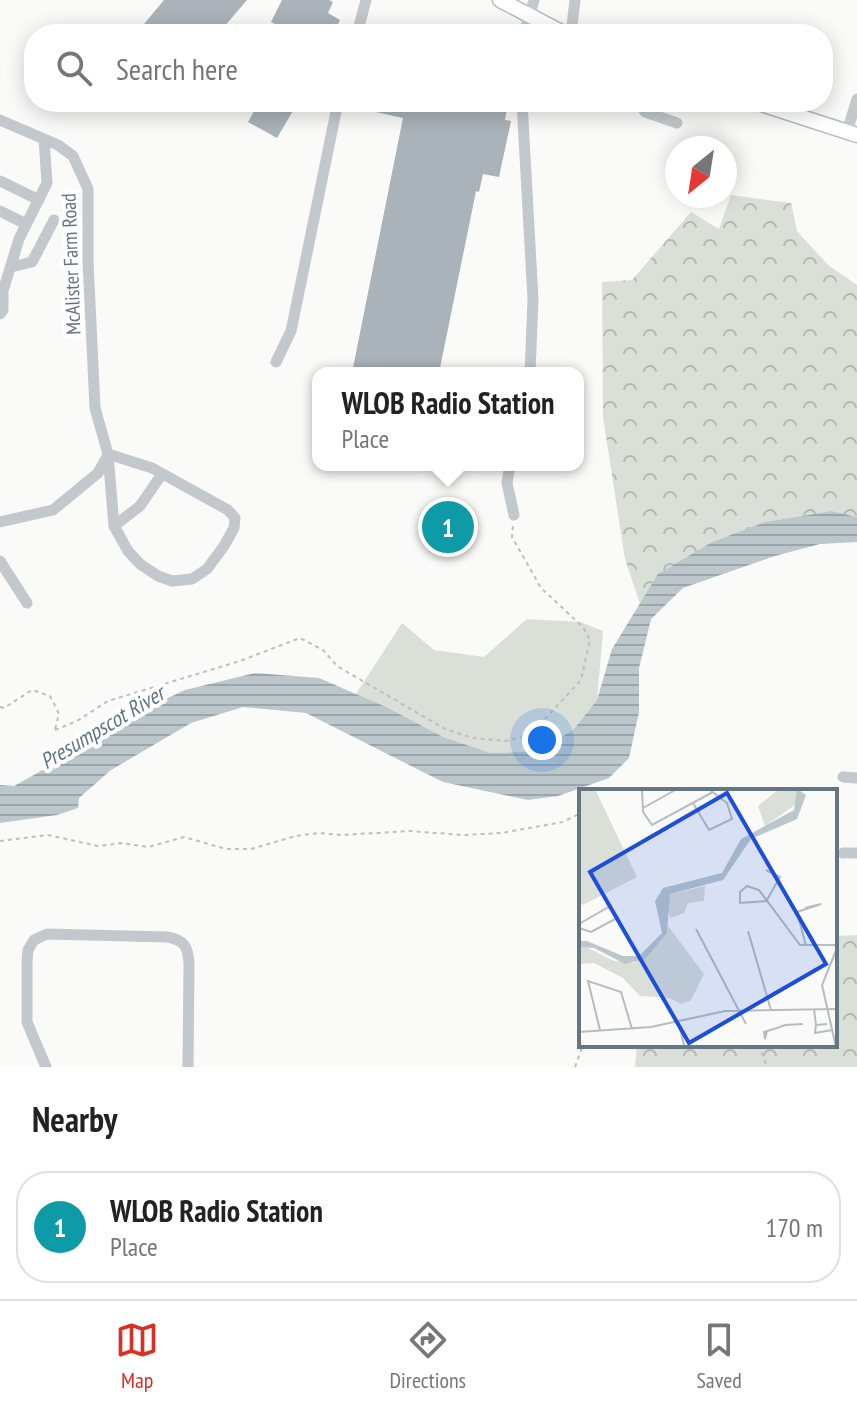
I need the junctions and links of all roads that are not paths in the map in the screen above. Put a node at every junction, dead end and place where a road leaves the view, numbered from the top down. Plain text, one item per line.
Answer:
1 (366, 0) edge
2 (500, 0) edge
3 (534, 0) edge
4 (575, 0) edge
5 (529, 17) junction
6 (360, 24) edge
7 (527, 24) edge
8 (545, 24) edge
9 (570, 24) edge
10 (857, 99) edge
11 (336, 112) edge
12 (523, 112) edge
13 (645, 112) edge
14 (785, 112) edge
15 (0, 120) edge
16 (677, 123) dead end
17 (852, 134) edge
18 (44, 139) junction
19 (0, 181) edge
20 (39, 200) junction
21 (0, 211) edge
22 (54, 220) dead end
23 (26, 224) junction
24 (11, 267) junction
25 (0, 314) edge
26 (276, 362) dead end
27 (530, 367) edge
28 (108, 454) junction
29 (509, 471) edge
30 (162, 474) junction
31 (514, 515) road end
32 (0, 522) edge
33 (114, 526) junction
34 (0, 561) edge
35 (27, 603) dead end
36 (843, 777) dead end
37 (857, 778) edge
38 (843, 853) dead end
39 (857, 853) edge
40 (46, 1067) edge
41 (188, 1067) edge

1 - 6 street
2 - 5 main road
3 - 5 street
4 - 9 street
5 - 7 street
5 - 8 main road
10 - 17 street
11 - 26 street
12 - 27 street
13 - 16 street
14 - 17 main road
15 - 18 street, McAlister Farm Road
18 - 20 street
18 - 28 street, McAlister Farm Road
19 - 20 street
20 - 23 street
21 - 23 street
22 - 24 street
23 - 24 street
24 - 25 street
28 - 30 street
28 - 32 street
28 - 33 street, McAlister Farm Road
29 - 31 street
30 - 33 street
30 - 33 street
34 - 35 street
36 - 37 street
38 - 39 street
40 - 41 street

